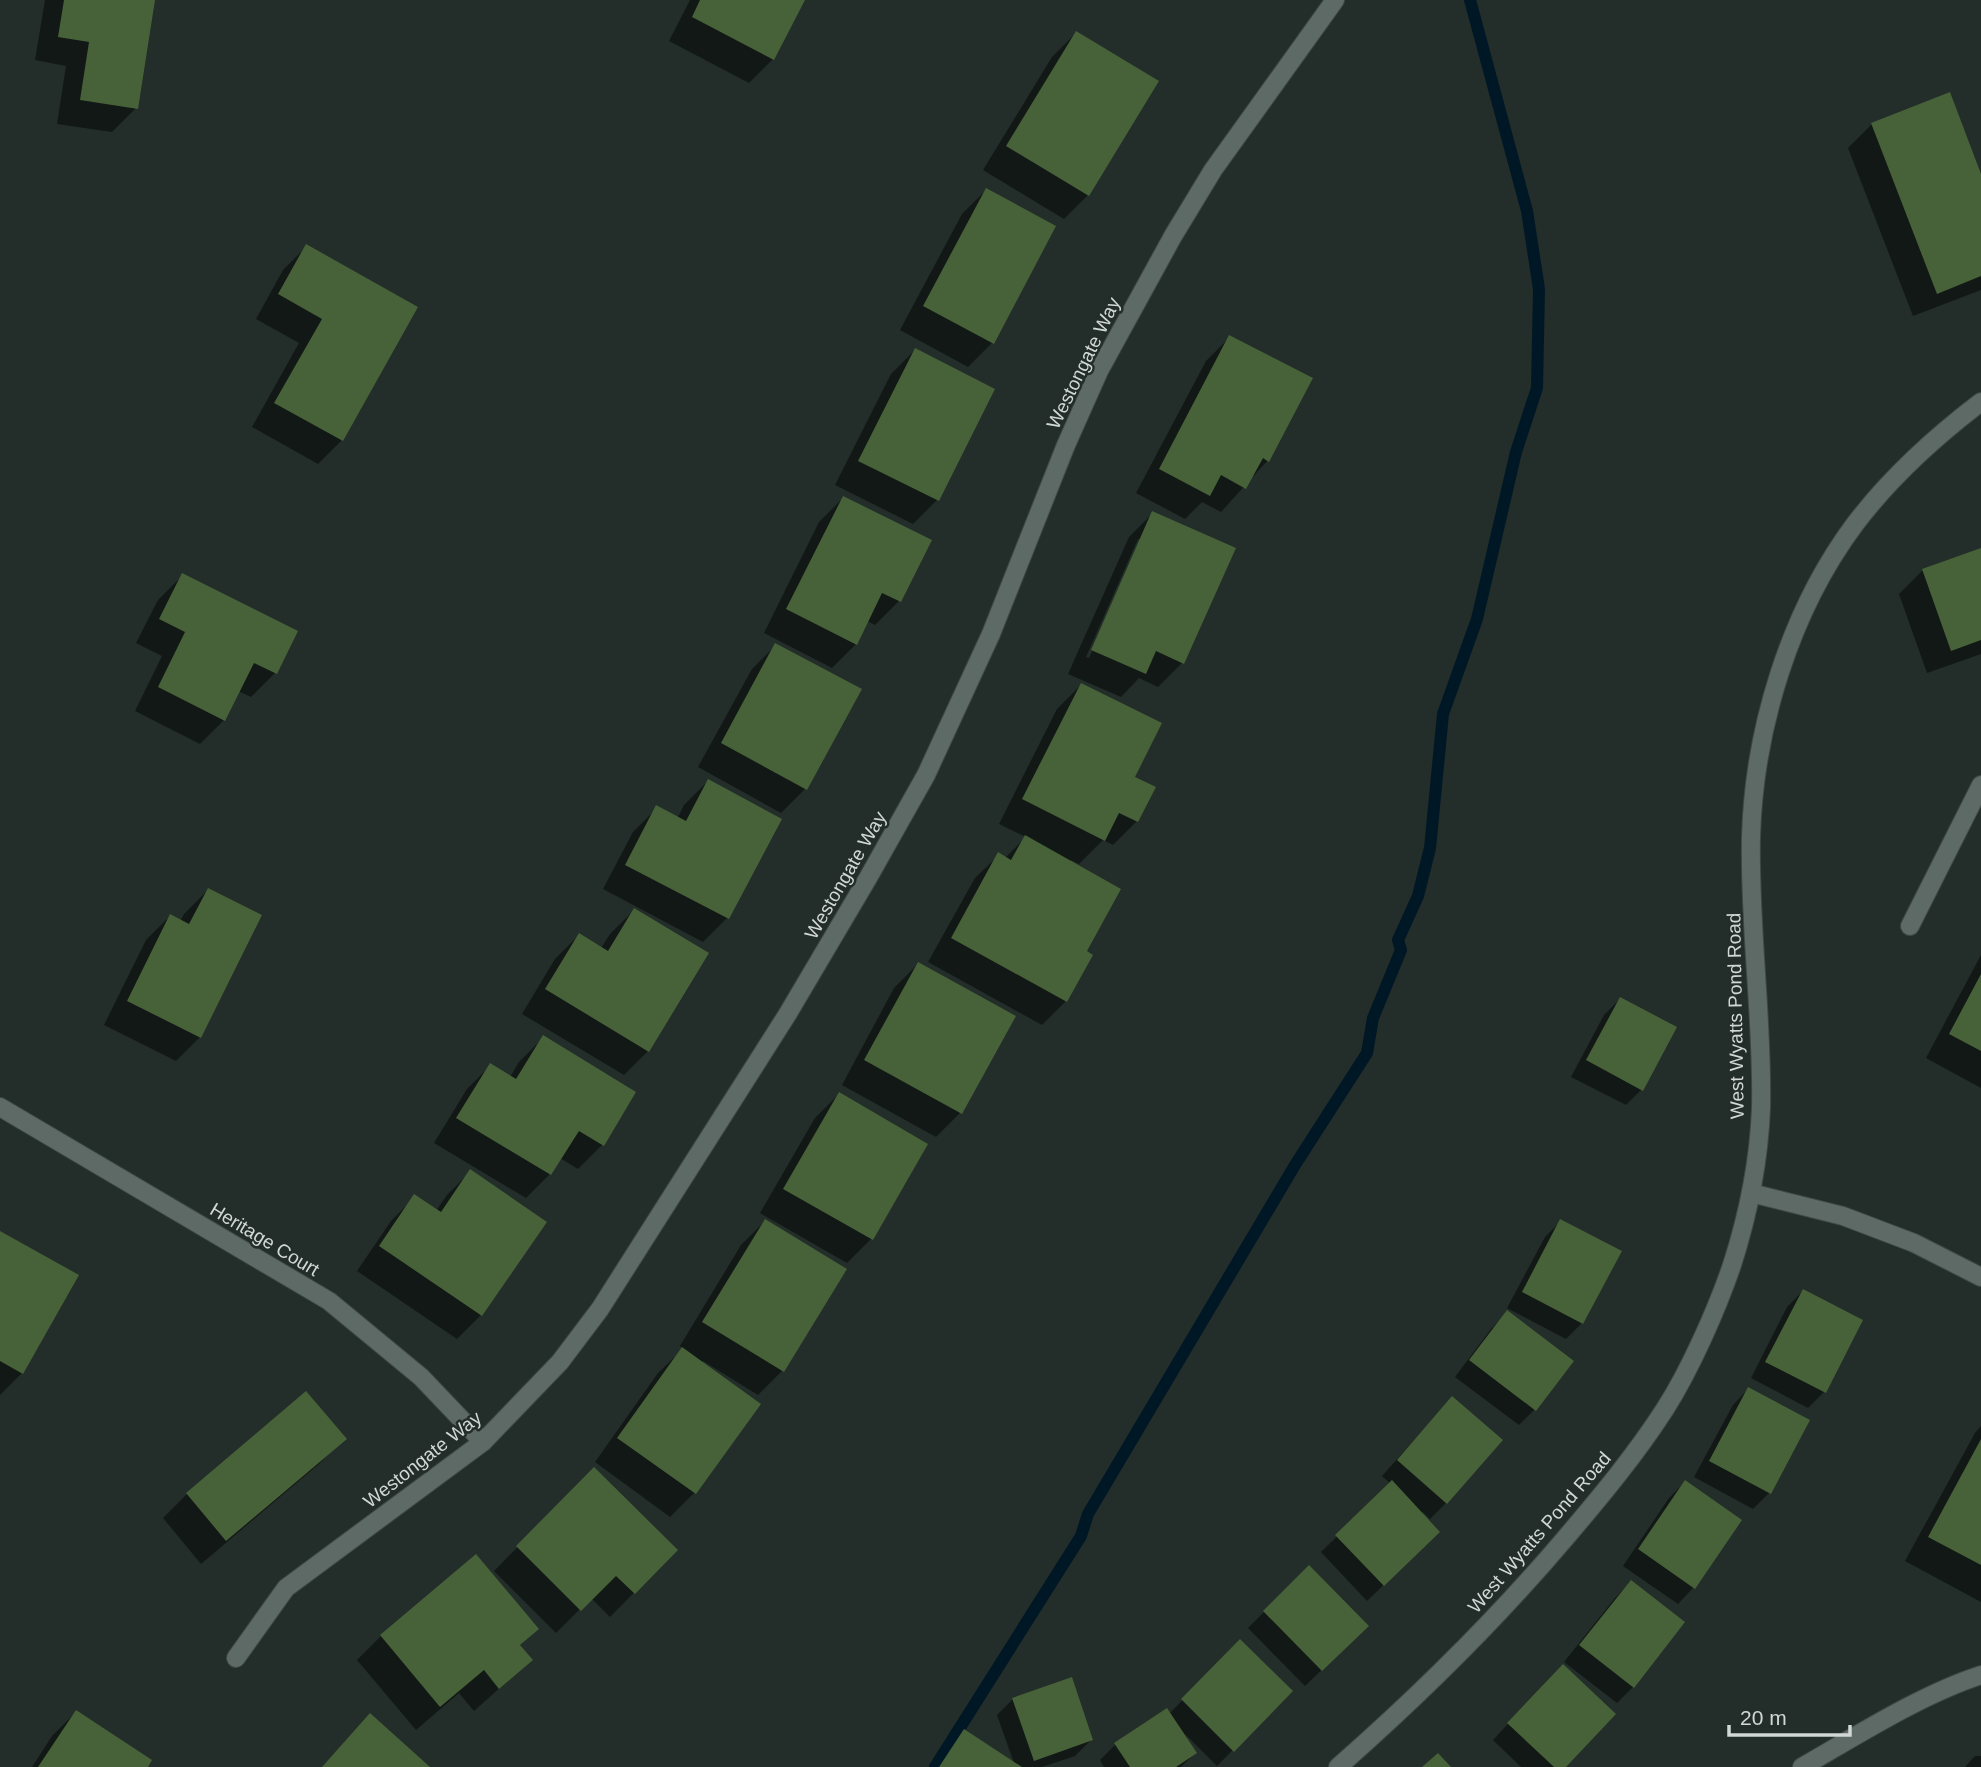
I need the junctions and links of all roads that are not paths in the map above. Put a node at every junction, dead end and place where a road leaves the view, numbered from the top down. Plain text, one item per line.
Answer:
1 (1335, 0) edge
2 (1981, 402) edge
3 (1981, 785) edge
4 (1910, 926) dead end
5 (0, 1107) edge
6 (1751, 1193) junction
7 (1981, 1278) edge
8 (483, 1442) junction
9 (236, 1658) dead end
10 (1981, 1675) edge
11 (1338, 1767) edge
12 (1802, 1767) edge

1 - 8 street, Westongate Way
2 - 6 street, West Wyatts Pond Road
3 - 4 street
5 - 8 street, Heritage Court
6 - 7 street
6 - 11 street, West Wyatts Pond Road
8 - 9 street, Westongate Way
10 - 12 street

